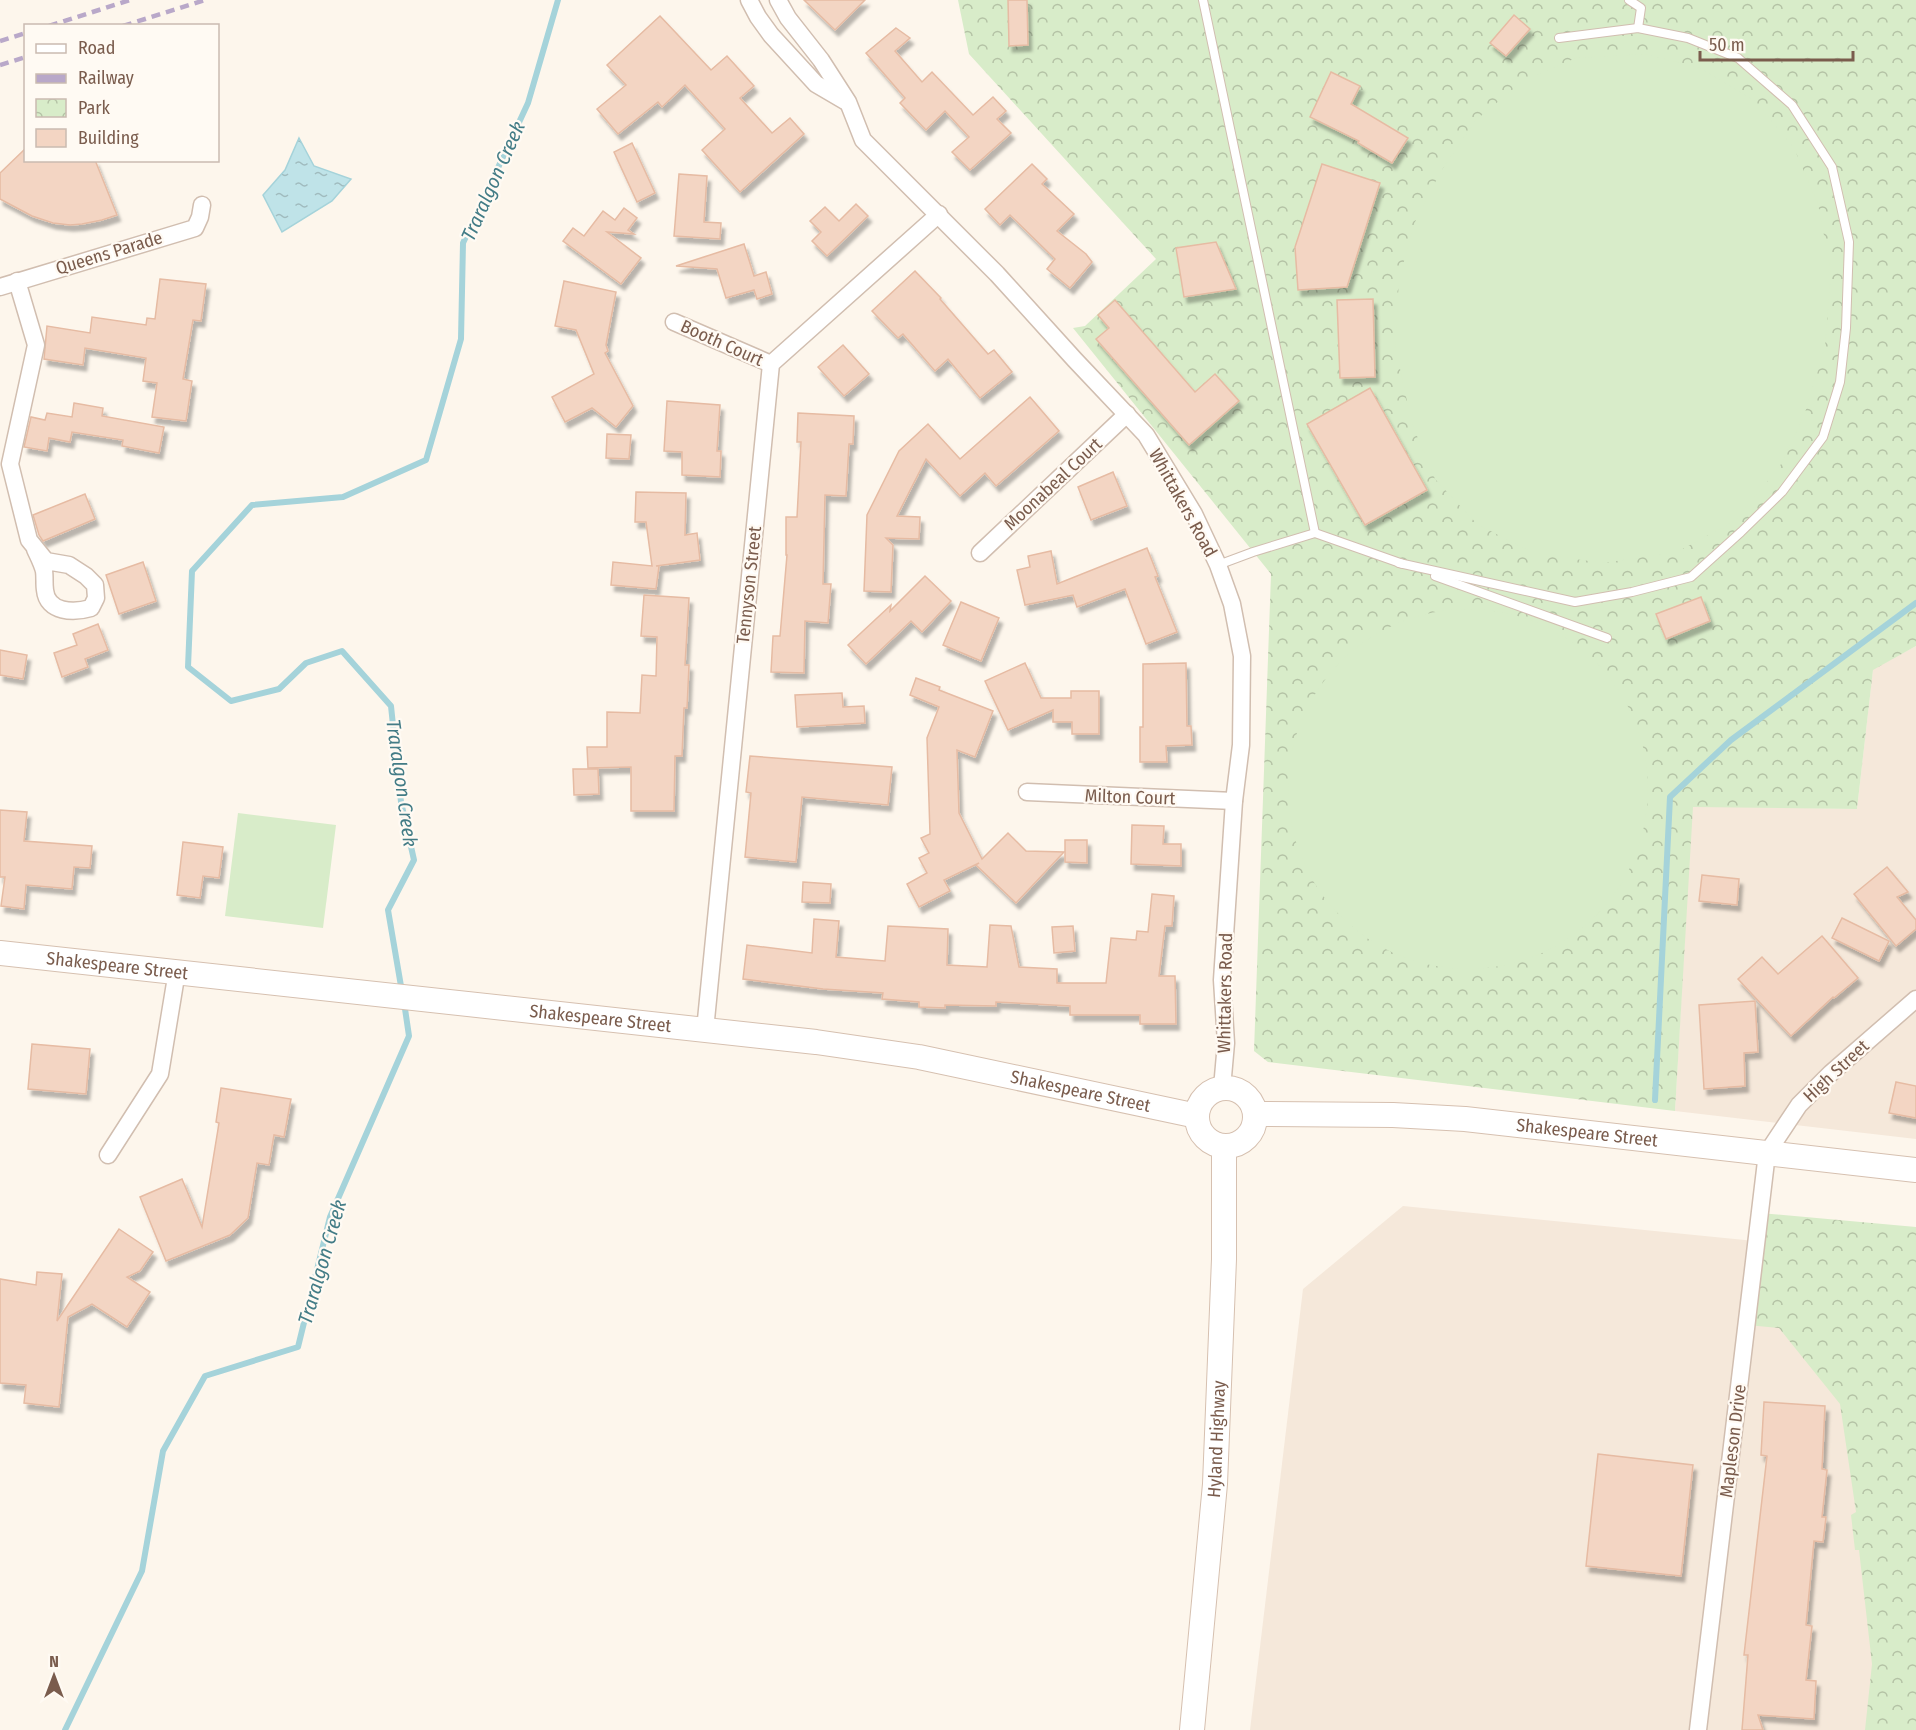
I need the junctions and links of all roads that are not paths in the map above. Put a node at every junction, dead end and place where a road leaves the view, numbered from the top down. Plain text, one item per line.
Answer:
1 (749, 0) edge
2 (778, 0) edge
3 (1203, 0) edge
4 (1629, 0) edge
5 (758, 8) edge
6 (1638, 28) junction
7 (1559, 38) dead end
8 (848, 102) junction
9 (202, 205) dead end
10 (939, 214) junction
11 (17, 281) junction
12 (0, 286) edge
13 (674, 322) dead end
14 (771, 364) junction
15 (1127, 414) junction
16 (1315, 532) junction
17 (35, 549) dead end
18 (980, 553) dead end
19 (1399, 563) junction
20 (1218, 565) junction
21 (1607, 638) dead end
22 (1027, 792) dead end
23 (1234, 801) junction
24 (0, 952) edge
25 (177, 971) junction
26 (1916, 999) edge
27 (705, 1030) junction
28 (1222, 1088) junction
29 (1256, 1114) junction
30 (1197, 1116) junction
31 (1224, 1147) junction
32 (1767, 1153) junction
33 (108, 1155) dead end
34 (1916, 1170) edge
35 (1192, 1730) edge
36 (1698, 1730) edge

1 - 5 street
2 - 8 street, Whittakers Road
3 - 16 lane
4 - 6 lane
5 - 8 street
6 - 7 lane
6 - 19 lane
8 - 10 street, Whittakers Road
9 - 11 street, Queens Parade
10 - 14 street
10 - 15 street, Whittakers Road
11 - 12 street, Queens Parade
11 - 17 street
13 - 14 street, Booth Court
14 - 27 street, Tennyson Street
15 - 18 street, Moonabeal Court
15 - 20 street, Whittakers Road
16 - 19 lane
16 - 20 lane
19 - 21 lane
20 - 23 street, Whittakers Road
22 - 23 street, Milton Court
23 - 28 street, Whittakers Road
24 - 25 main road, Shakespeare Street
25 - 27 main road, Shakespeare Street
25 - 33 street
26 - 32 street, High Street
27 - 30 main road, Shakespeare Street
28 - 29 main road
28 - 30 main road
29 - 31 main road
29 - 32 main road, Shakespeare Street
30 - 31 main road
31 - 35 main road, Hyland Highway
32 - 34 main road, Shakespeare Street
32 - 36 street, Mapleson Drive

